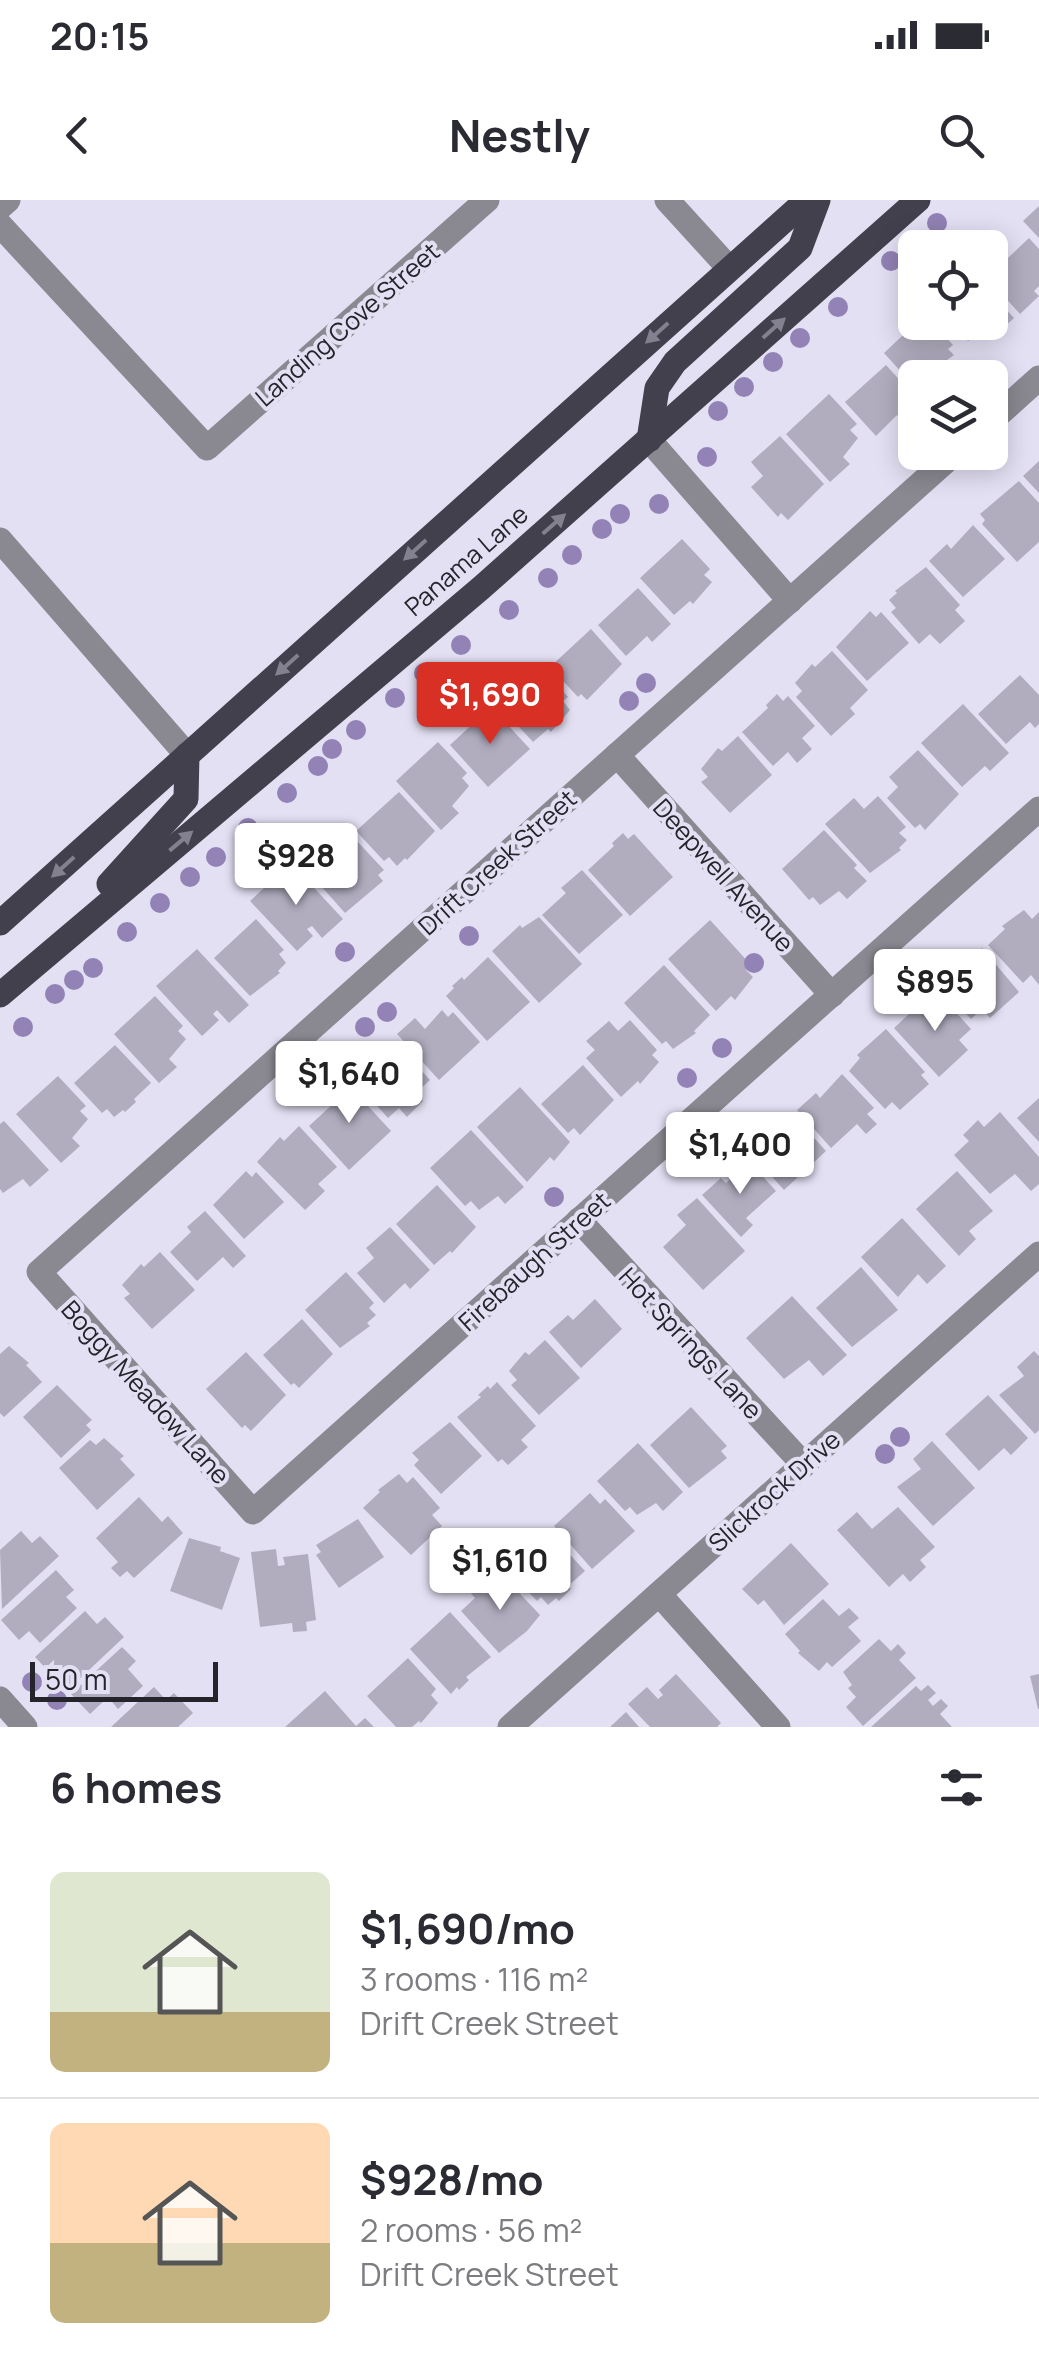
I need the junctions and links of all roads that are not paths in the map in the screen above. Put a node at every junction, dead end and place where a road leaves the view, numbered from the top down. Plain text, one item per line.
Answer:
1 (8, 200) edge
2 (487, 200) edge
3 (668, 200) edge
4 (807, 200) edge
5 (818, 200) edge
6 (918, 200) edge
7 (0, 207) edge
8 (0, 225) edge
9 (729, 268) junction
10 (1039, 378) edge
11 (1008, 406) edge
12 (650, 440) junction
13 (936, 470) edge
14 (0, 540) edge
15 (790, 601) junction
16 (187, 755) junction
17 (617, 755) junction
18 (1039, 810) edge
19 (0, 923) edge
20 (46, 954) junction
21 (0, 995) edge
22 (832, 995) junction
23 (580, 1220) junction
24 (1039, 1254) edge
25 (39, 1272) joint
26 (804, 1464) junction
27 (253, 1512) joint
28 (659, 1594) junction
29 (0, 1700) edge
30 (24, 1727) edge
31 (510, 1727) edge
32 (778, 1727) edge

1 - 7 street
2 - 8 street, Landing Cove Street
3 - 9 street
4 - 9 main road, Panama Lane
5 - 12 main road
12 -> 6 main road, Panama Lane
9 -> 16 main road, Panama Lane
10 - 11 street
12 - 15 street
20 -> 12 main road, Panama Lane
13 - 15 street, Drift Creek Street
14 - 16 street
15 - 17 street, Drift Creek Street
16 -> 19 main road, Panama Lane
16 - 20 main road
17 - 22 street, Deepwell Avenue
17 - 25 street, Drift Creek Street
18 - 22 street, Firebaugh Street
20 - 21 main road, Panama Lane
22 - 23 street, Firebaugh Street
23 - 26 street, Hot Springs Lane
23 - 27 street, Firebaugh Street
24 - 26 street, Slickrock Drive
25 - 27 street, Boggy Meadow Lane
26 - 28 street, Slickrock Drive
28 - 31 street, Slickrock Drive
28 - 32 street
29 - 30 street

